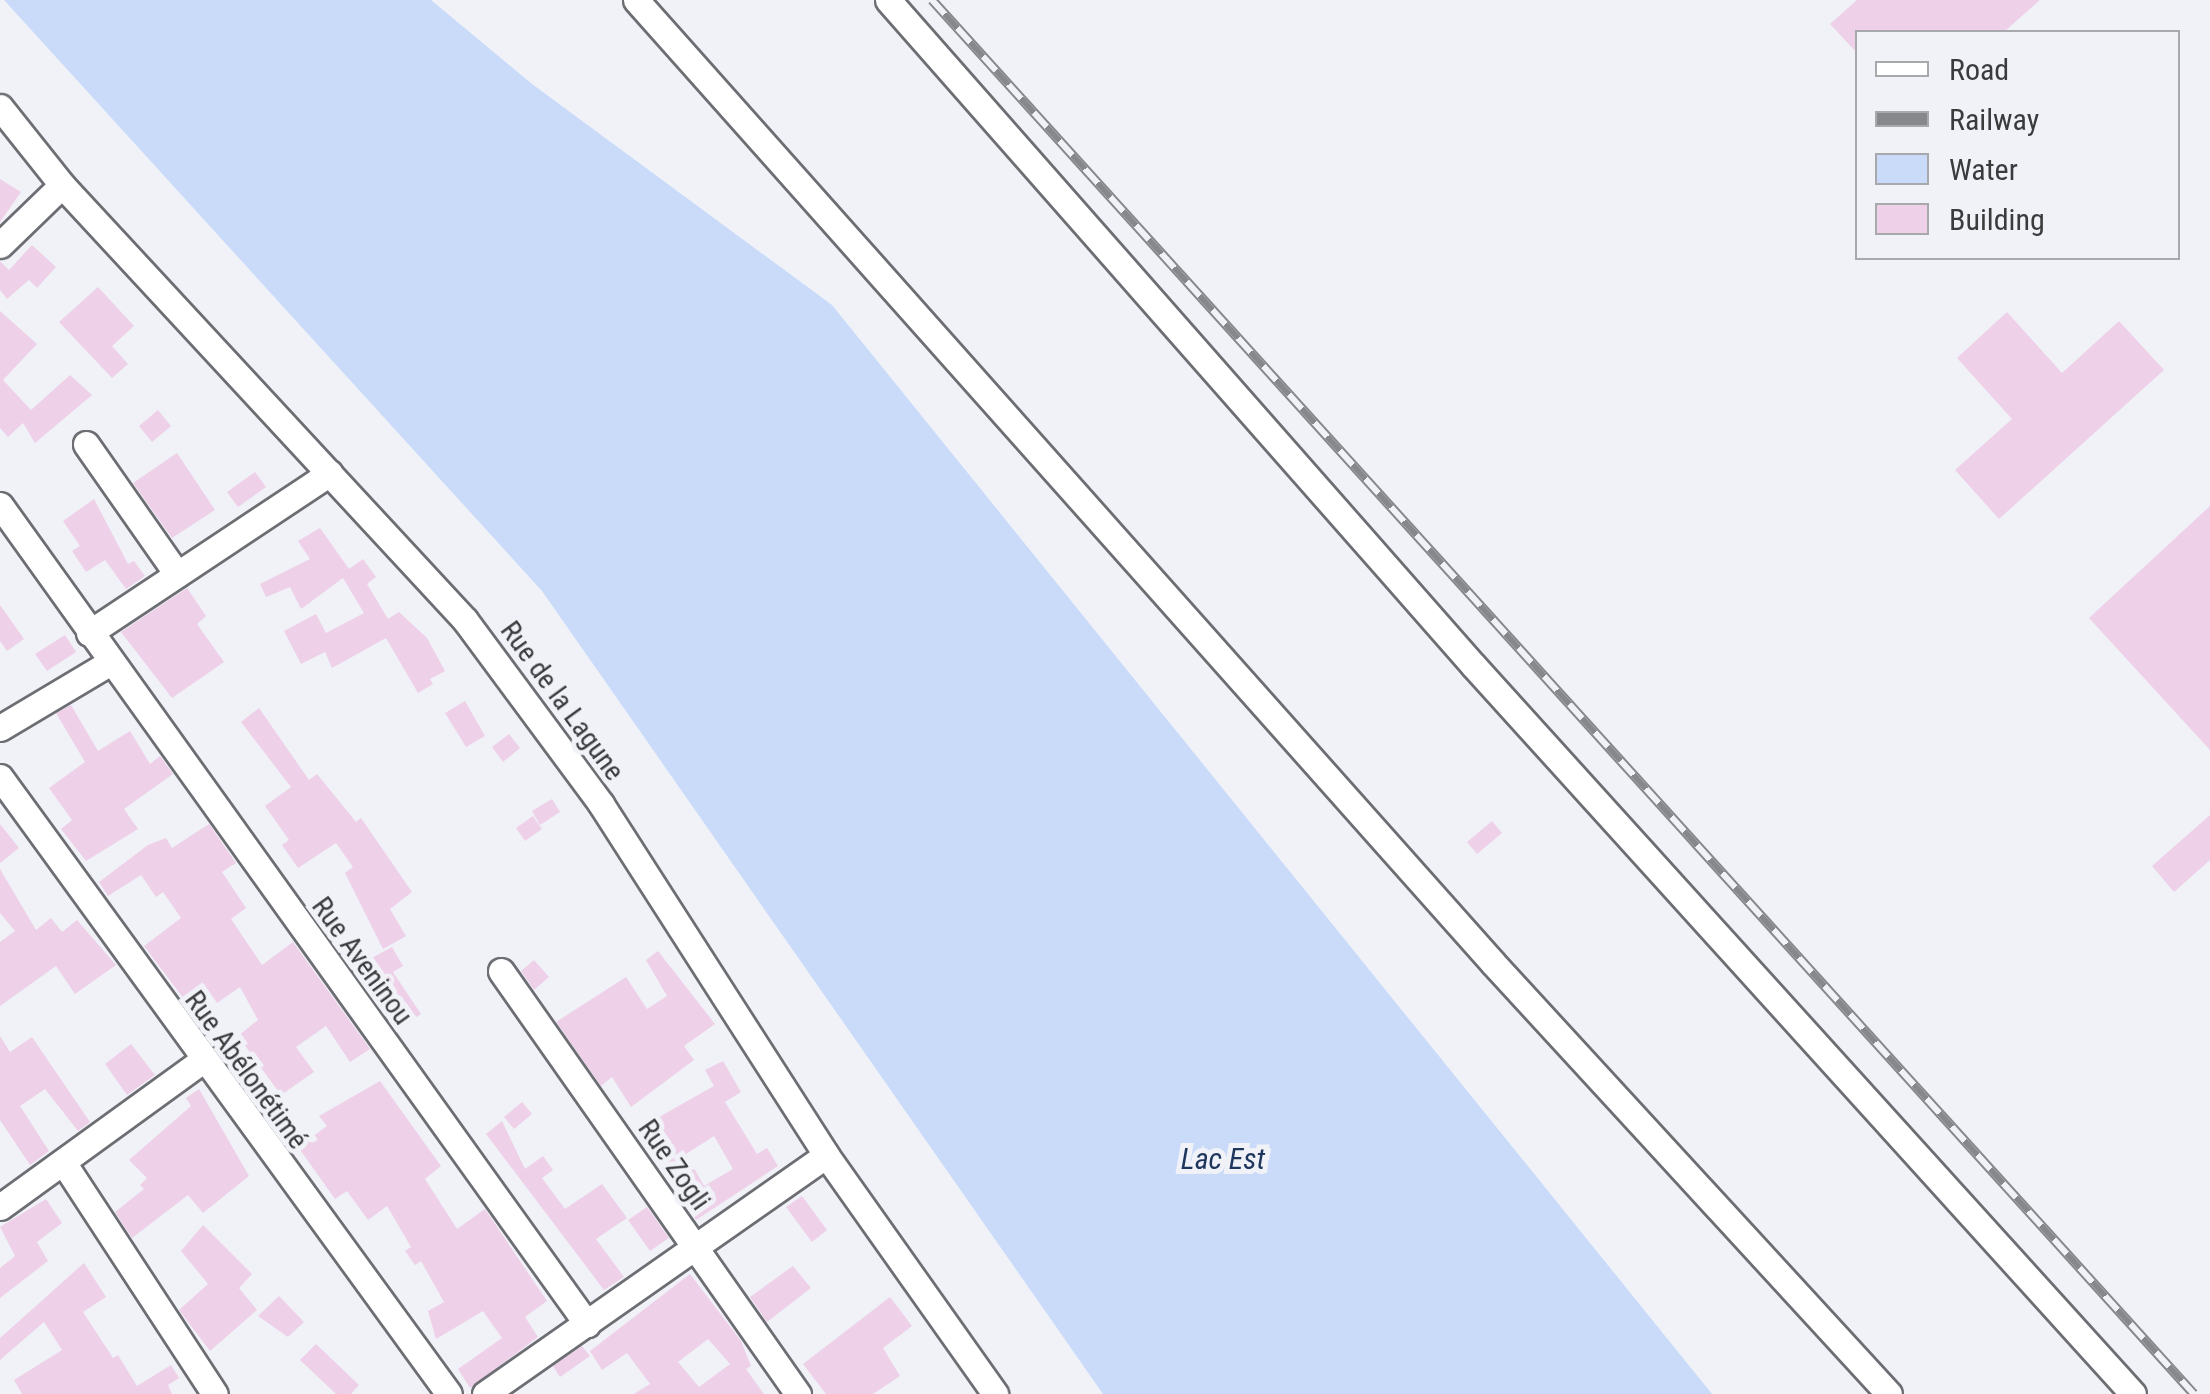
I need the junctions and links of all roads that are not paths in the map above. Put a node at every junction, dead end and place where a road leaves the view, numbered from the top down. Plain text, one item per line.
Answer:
1 (636, 0) edge
2 (888, 0) edge
3 (0, 107) edge
4 (62, 185) junction
5 (0, 245) edge
6 (86, 444) dead end
7 (330, 473) junction
8 (0, 505) edge
9 (177, 574) junction
10 (89, 633) junction
11 (109, 663) junction
12 (0, 728) edge
13 (0, 778) edge
14 (502, 971) dead end
15 (202, 1061) junction
16 (826, 1155) junction
17 (63, 1162) junction
18 (5, 1193) edge
19 (696, 1249) junction
20 (588, 1324) junction
21 (512, 1386) edge
22 (215, 1394) edge
23 (449, 1394) edge
24 (485, 1394) edge
25 (798, 1394) edge
26 (995, 1394) edge
27 (1888, 1394) edge
28 (2133, 1394) edge

1 - 27 street
2 - 28 street
3 - 4 street, Rue de la Lagune
4 - 5 street
4 - 7 street, Rue de la Lagune
6 - 9 street
7 - 9 street
7 - 16 street, Rue de la Lagune
8 - 10 street, Rue Aveninou
9 - 10 street
10 - 11 street, Rue Aveninou
11 - 12 street
11 - 20 street, Rue Aveninou
13 - 15 street, Rue Abélonétimé
14 - 19 street, Rue Zogli
15 - 17 street
15 - 23 street, Rue Abélonétimé
16 - 19 street
16 - 26 street, Rue de la Lagune
17 - 18 street
17 - 22 street
19 - 20 street
19 - 25 street, Rue Zogli
20 - 21 street
21 - 24 street

